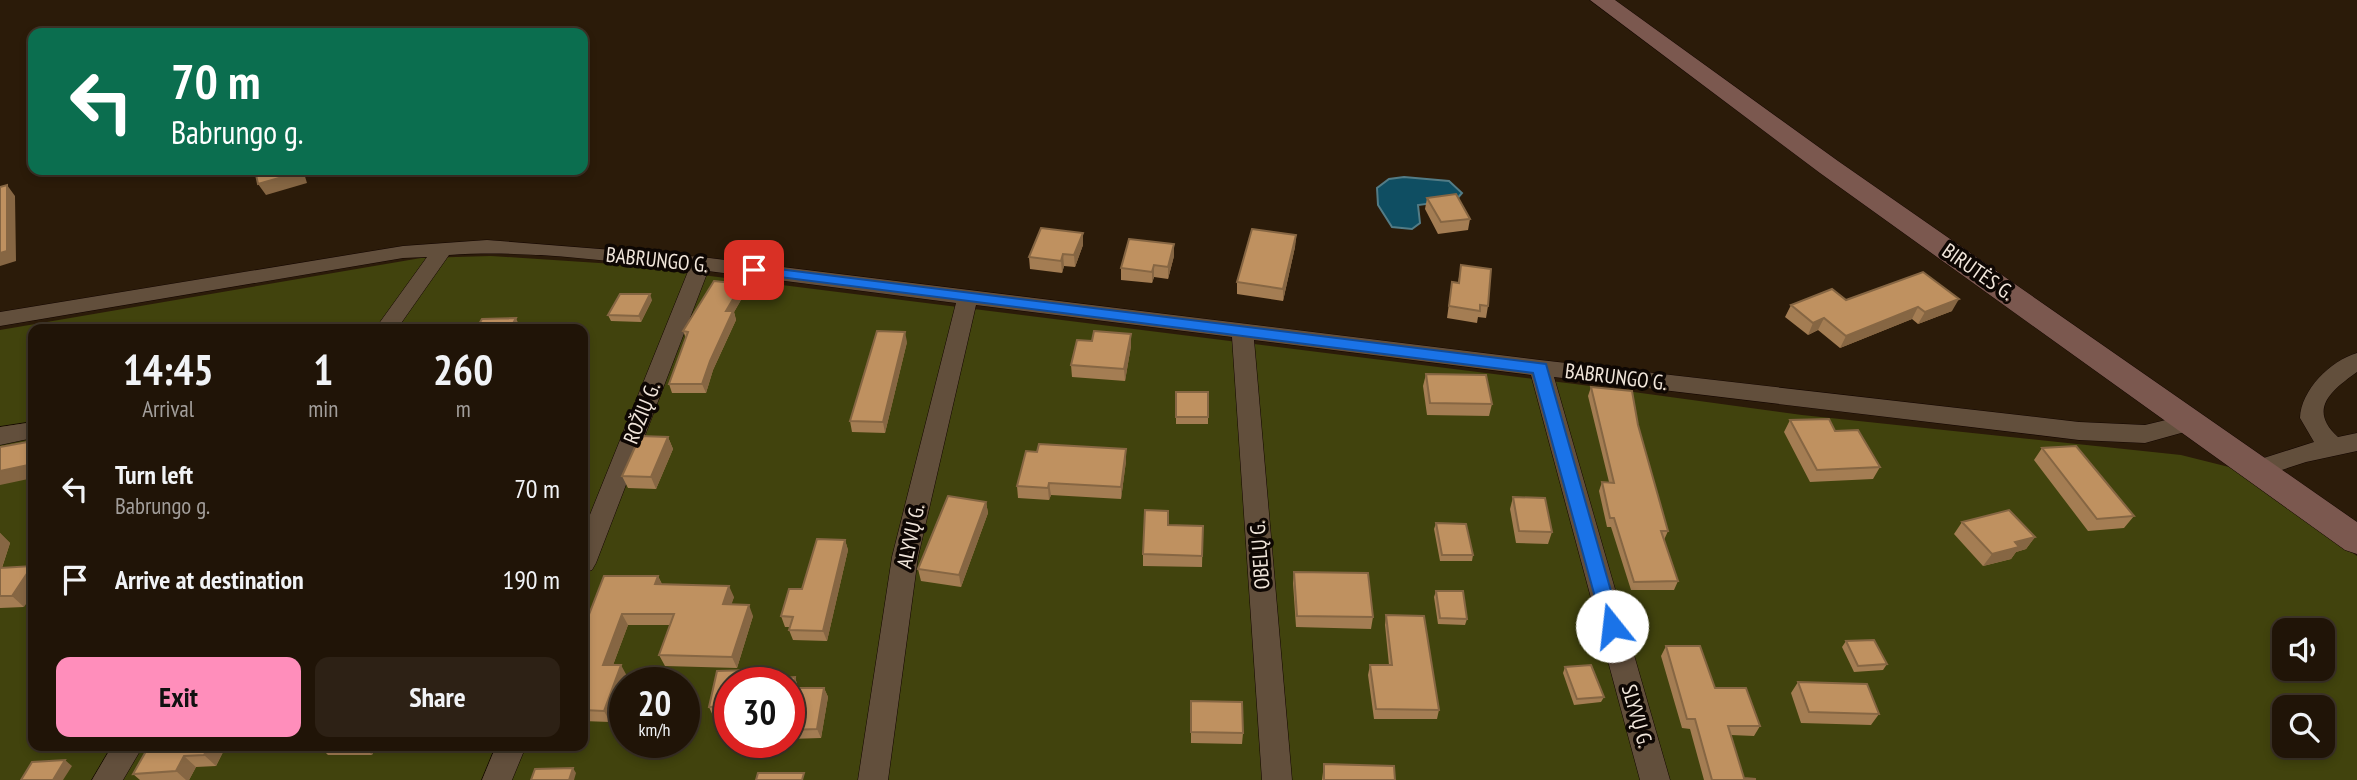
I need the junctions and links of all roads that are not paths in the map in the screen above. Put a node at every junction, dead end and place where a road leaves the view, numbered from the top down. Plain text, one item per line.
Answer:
1 (1601, 0) edge
2 (444, 248) junction
3 (701, 264) junction
4 (968, 296) junction
5 (0, 319) edge
6 (390, 324) edge
7 (1242, 330) junction
8 (2357, 360) edge
9 (1540, 368) junction
10 (2191, 422) junction
11 (28, 431) edge
12 (0, 436) edge
13 (2357, 442) edge
14 (2332, 445) junction
15 (2257, 469) junction
16 (2357, 540) edge
17 (588, 550) edge
18 (125, 751) edge
19 (509, 751) edge
20 (107, 780) edge
21 (497, 780) edge
22 (873, 780) edge
23 (1277, 780) edge
24 (1655, 780) edge

1 - 10 main road, BIRUTĖS G.
2 - 3 street, BABRUNGO G.
2 - 5 street, BABRUNGO G.
2 - 6 street
3 - 4 street, BABRUNGO G.
3 - 17 street, ROŽIŲ G.
4 - 7 street, BABRUNGO G.
4 - 22 street, ALYVŲ G.
7 - 9 street, BABRUNGO G.
7 - 23 street, OBELŲ G.
8 - 14 street
9 - 10 street, BABRUNGO G.
9 - 24 street, SLYVŲ G.
10 - 15 main road, BIRUTĖS G.
11 - 12 street
13 - 14 street
14 - 15 street
15 - 16 main road, BIRUTĖS G.
18 - 20 street
19 - 21 street

